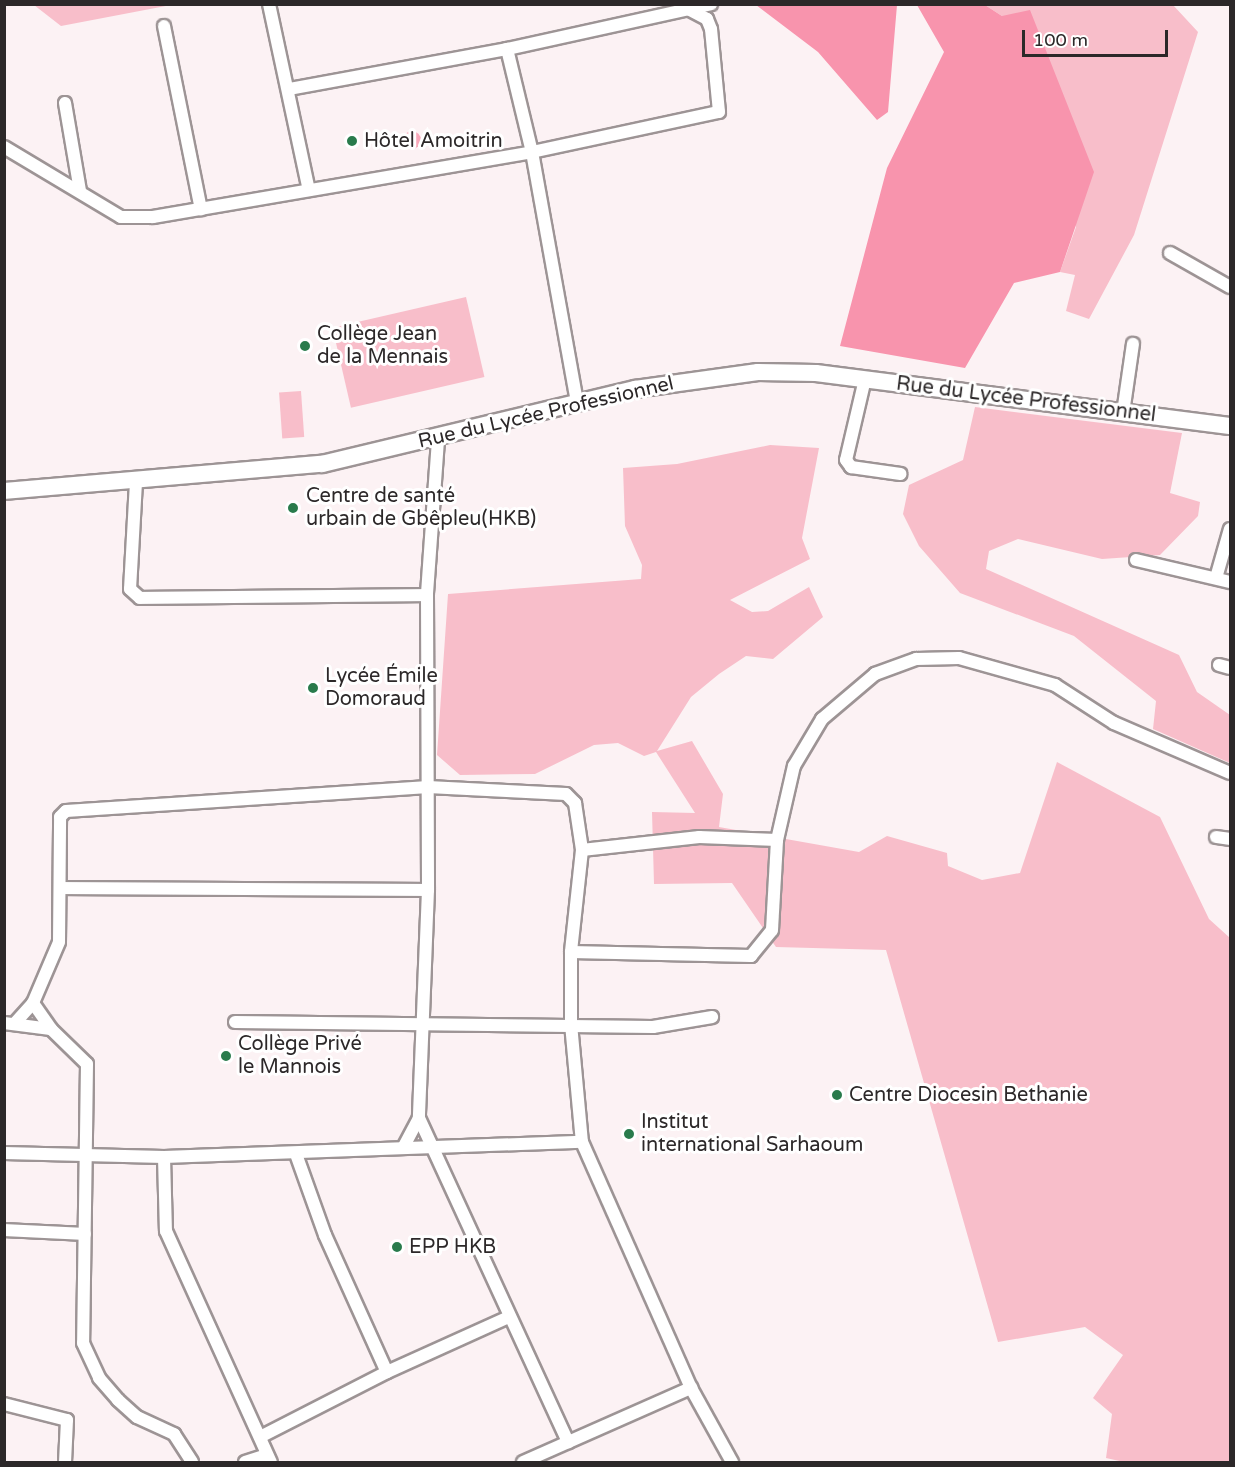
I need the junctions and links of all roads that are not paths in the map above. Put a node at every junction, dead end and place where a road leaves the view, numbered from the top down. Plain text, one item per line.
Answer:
1 (269, 4) edge
2 (711, 4) edge
3 (688, 9) junction
4 (164, 26) dead end
5 (507, 50) junction
6 (289, 88) junction
7 (65, 103) dead end
8 (4, 147) edge
9 (532, 152) junction
10 (309, 190) junction
11 (80, 191) junction
12 (201, 209) junction
13 (1170, 253) dead end
14 (1230, 287) edge
15 (1133, 344) dead end
16 (865, 379) junction
17 (577, 403) junction
18 (1123, 413) junction
19 (1230, 426) edge
20 (438, 440) junction
21 (901, 474) dead end
22 (136, 482) junction
23 (4, 491) edge
24 (1230, 529) edge
25 (1136, 560) dead end
26 (1216, 578) junction
27 (1230, 582) edge
28 (428, 595) junction
29 (1230, 773) edge
30 (428, 787) junction
31 (1216, 837) dead end
32 (1230, 839) edge
33 (777, 840) junction
34 (582, 850) junction
35 (61, 888) junction
36 (428, 890) junction
37 (571, 952) junction
38 (33, 1003) junction
39 (712, 1017) dead end
40 (420, 1021) junction
41 (235, 1022) dead end
42 (10, 1023) edge
43 (571, 1024) junction
44 (51, 1029) junction
45 (419, 1118) junction
46 (582, 1142) junction
47 (432, 1146) junction
48 (402, 1148) junction
49 (4, 1153) edge
50 (296, 1154) junction
51 (89, 1155) junction
52 (165, 1157) junction
53 (4, 1230) edge
54 (85, 1234) junction
55 (509, 1317) junction
56 (387, 1372) junction
57 (691, 1388) junction
58 (4, 1404) edge
59 (260, 1437) junction
60 (568, 1442) junction
61 (269, 1459) edge
62 (65, 1462) edge
63 (192, 1462) edge
64 (245, 1462) edge
65 (523, 1462) edge
66 (732, 1462) edge

1 - 6 street
2 - 3 street
3 - 5 street
3 - 9 street
4 - 12 street
5 - 6 street
5 - 9 street
6 - 10 street
7 - 11 street
8 - 11 street
9 - 10 street
9 - 17 street
10 - 12 street
11 - 12 street
13 - 14 street
15 - 18 street
16 - 17 main road, Rue du Lycée Professionnel
16 - 18 main road, Rue du Lycée Professionnel
16 - 21 street
17 - 20 main road, Rue du Lycée Professionnel
18 - 19 main road, Rue du Lycée Professionnel
20 - 22 main road, Rue du Lycée Professionnel
20 - 28 street
22 - 23 main road, Rue du Lycée Professionnel
22 - 28 street
24 - 26 street
25 - 26 street
26 - 27 street
28 - 30 street
29 - 33 street
30 - 34 street
30 - 35 street
30 - 36 street
31 - 32 street
33 - 34 street
33 - 37 street
34 - 37 street
35 - 36 street
35 - 38 street
36 - 40 street
37 - 43 street
38 - 42 street
38 - 44 street
39 - 43 street
40 - 41 street
40 - 43 street
40 - 45 street
42 - 44 street
43 - 46 street
44 - 51 street
45 - 47 street
45 - 48 street
46 - 47 street
46 - 57 street
47 - 48 street
47 - 55 street
48 - 50 street
49 - 51 street
50 - 52 street
50 - 56 street
51 - 52 street
51 - 54 street
52 - 59 street
53 - 54 street
54 - 63 street
55 - 56 street
55 - 60 street
56 - 59 street
57 - 60 street
57 - 66 street
58 - 62 street
59 - 61 street
60 - 65 street
61 - 64 street

